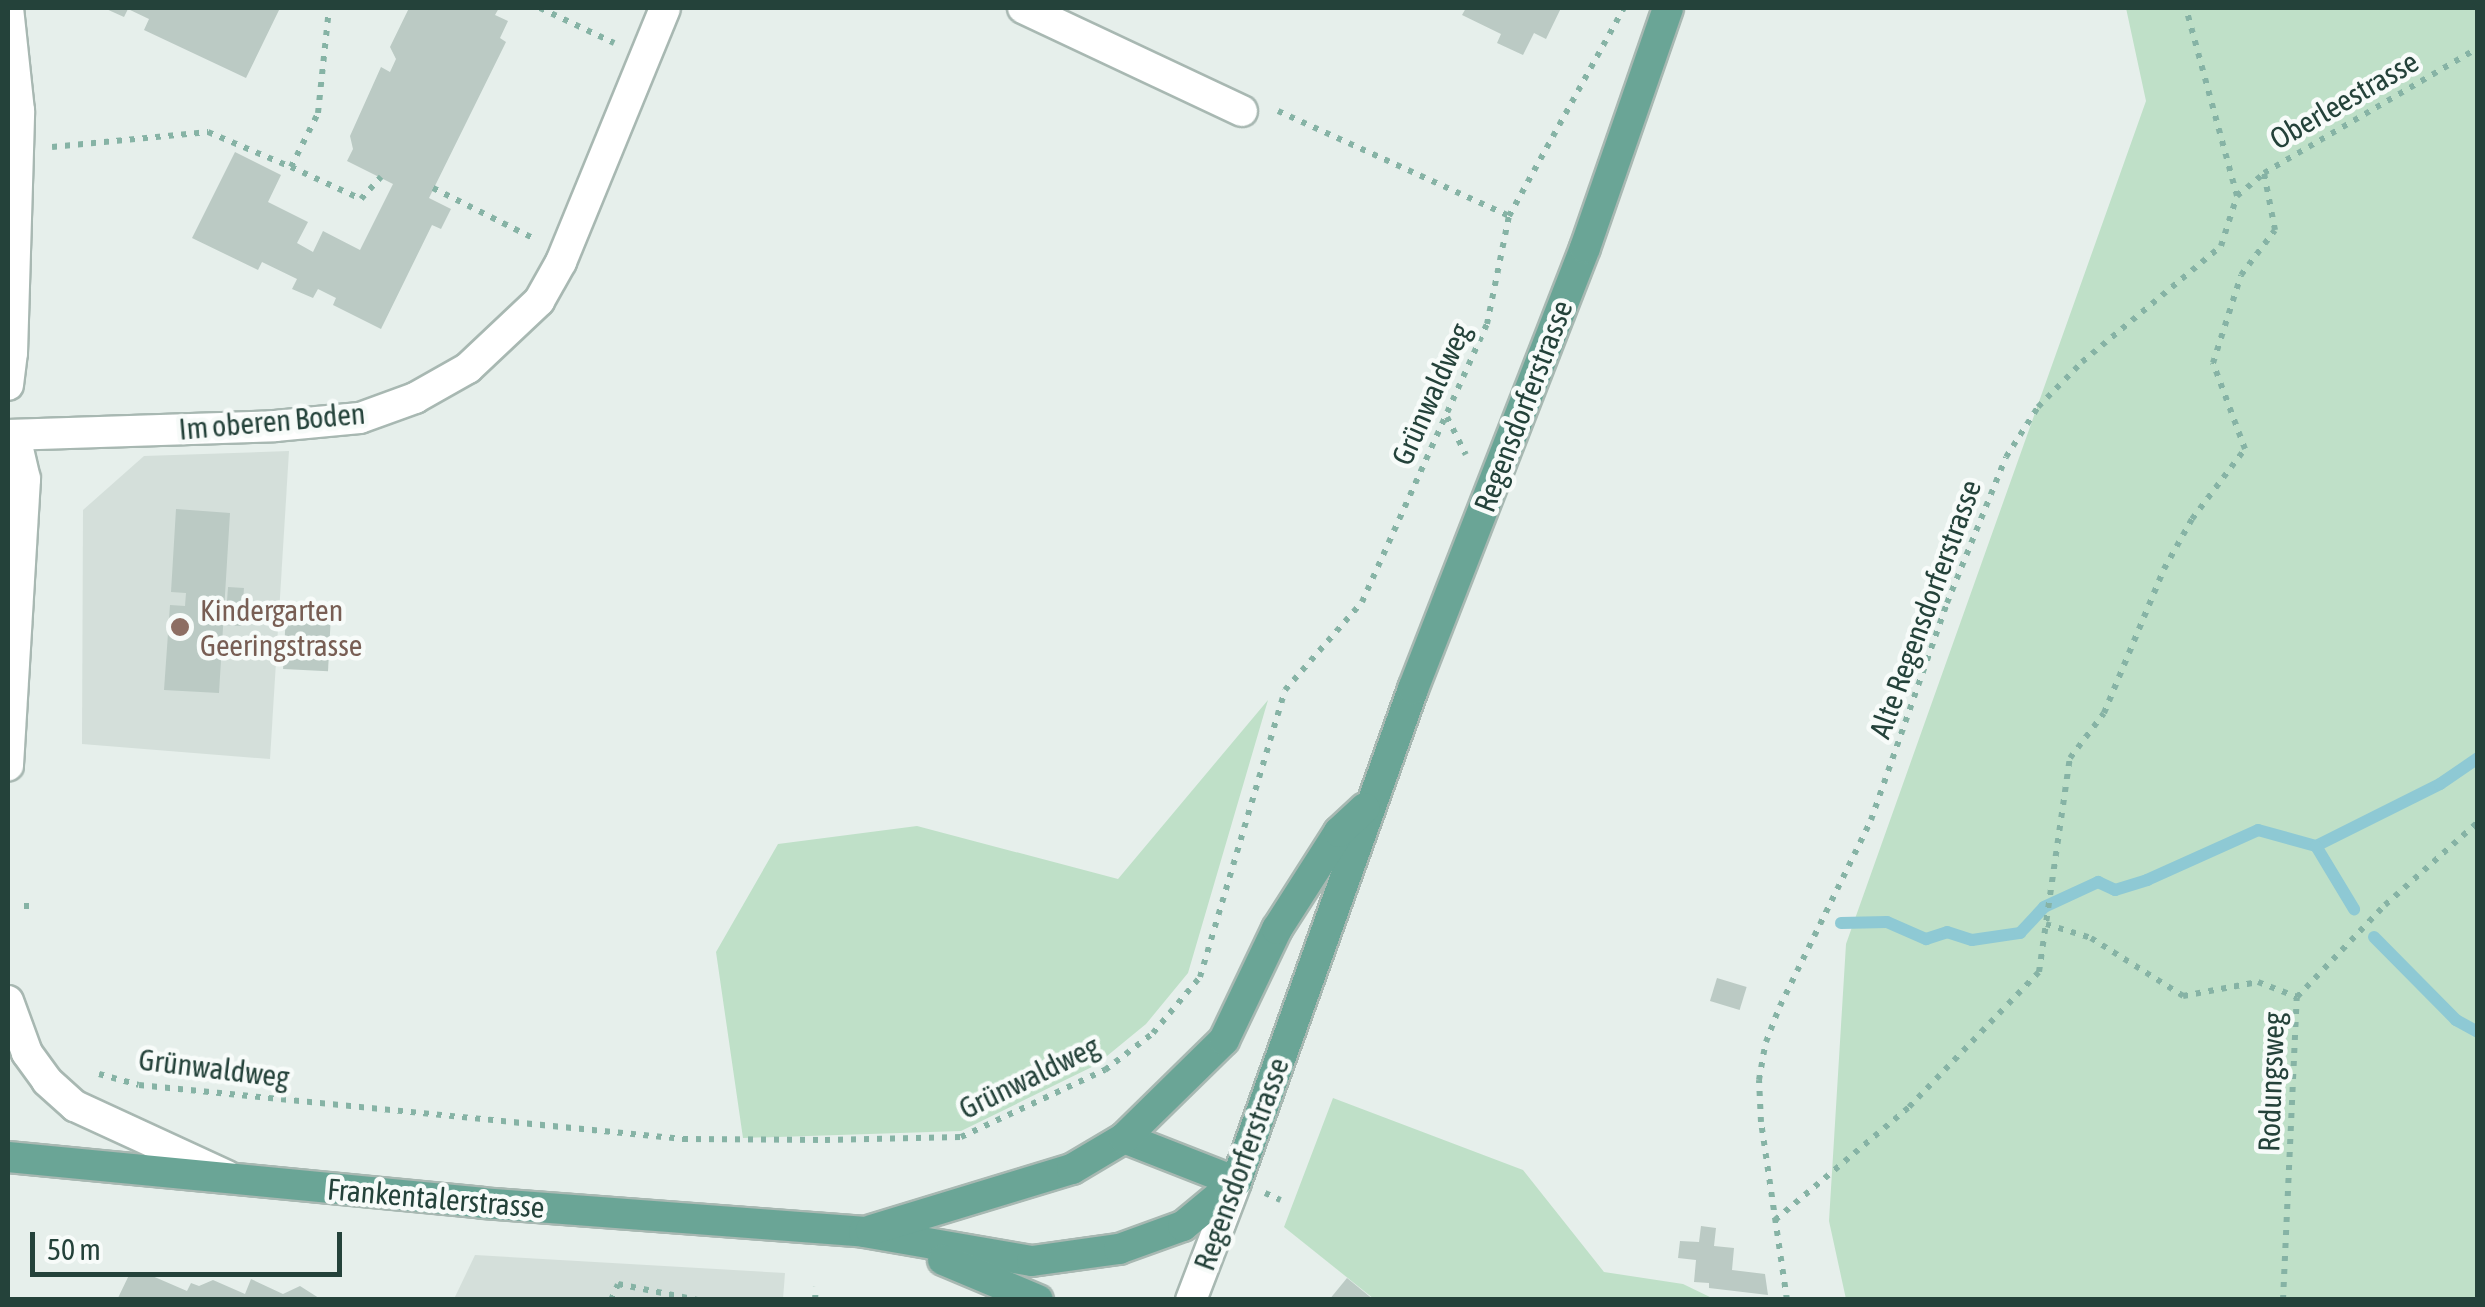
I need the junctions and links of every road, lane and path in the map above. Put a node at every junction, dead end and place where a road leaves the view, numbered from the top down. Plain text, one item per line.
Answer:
1 (8, 8) edge
2 (329, 8) edge
3 (540, 8) edge
4 (665, 8) edge
5 (1023, 8) edge
6 (1624, 8) edge
7 (1668, 8) edge
8 (2186, 8) edge
9 (650, 44) junction
10 (2478, 48) edge
11 (1242, 110) joint
12 (17, 150) junction
13 (292, 166) junction
14 (2264, 173) junction
15 (380, 178) dead end
16 (433, 188) dead end
17 (2237, 196) junction
18 (1509, 216) junction
19 (573, 233) junction
20 (8, 385) edge
21 (8, 437) edge
22 (8, 765) edge
23 (1371, 803) junction
24 (2478, 822) edge
25 (2046, 924) junction
26 (2297, 997) junction
27 (8, 1001) edge
28 (84, 1067) dead end
29 (1124, 1138) junction
30 (8, 1158) edge
31 (234, 1179) junction
32 (1236, 1182) junction
33 (1775, 1220) junction
34 (864, 1232) junction
35 (816, 1287) dead end
36 (610, 1300) edge
37 (697, 1300) edge
38 (815, 1300) edge
39 (1038, 1300) edge
40 (1191, 1300) edge
41 (1787, 1300) edge
42 (2284, 1300) edge

1 - 12 street
2 - 13 path
3 - 9 path
4 - 9 street, Im oberen Boden
5 - 11 street
6 - 18 path, Grünwaldweg
7 - 23 main road, Regensdorferstrasse
8 - 17 path
9 - 19 street, Im oberen Boden
10 - 14 path, Oberleestrasse
11 - 18 path
12 - 13 path
12 - 20 street
13 - 15 path
14 - 17 path, Oberleestrasse
14 - 25 path
16 - 19 path
17 - 33 path, Alte Regensdorferstrasse
18 - 28 path, Grünwaldweg
19 - 21 street, Im oberen Boden
21 - 22 street
23 - 29 main road, Regensdorferstrasse
23 - 32 main road, Regensdorferstrasse
24 - 26 path, Rodungsweg
25 - 26 path
25 - 33 path
26 - 42 path, Rodungsweg
27 - 31 street
29 - 32 main road
29 - 34 main road, Frankentalerstrasse
30 - 31 main road, Frankentalerstrasse
31 - 34 main road, Frankentalerstrasse
32 - 34 main road, Frankentalerstrasse
32 - 40 street, Regensdorferstrasse
33 - 41 path, Alte Regensdorferstrasse
34 - 39 main road
35 - 38 path
36 - 37 path

